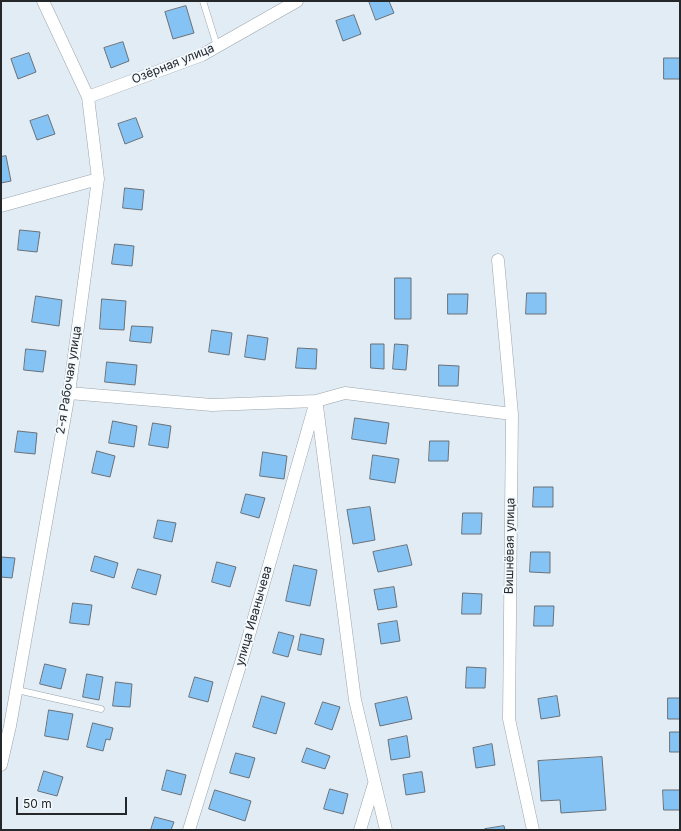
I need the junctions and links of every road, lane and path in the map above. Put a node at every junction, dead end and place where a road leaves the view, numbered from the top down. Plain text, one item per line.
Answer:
1 (43, 1) edge
2 (203, 1) edge
3 (297, 1) edge
4 (217, 46) junction
5 (88, 97) junction
6 (98, 179) junction
7 (1, 206) edge
8 (498, 260) dead end
9 (68, 393) junction
10 (316, 401) junction
11 (512, 414) junction
12 (16, 690) junction
13 (101, 710) dead end
14 (1, 765) edge
15 (374, 783) junction
16 (189, 830) edge
17 (360, 830) edge
18 (386, 830) edge
19 (533, 830) edge

1 - 5 street, 2-я Рабочая улица
2 - 4 lane
3 - 4 street, Озёрная улица
4 - 5 street, Озёрная улица
5 - 6 street, 2-я Рабочая улица
6 - 7 street
6 - 9 street, 2-я Рабочая улица
8 - 11 street, Вишнёвая улица
9 - 10 street
9 - 12 street, 2-я Рабочая улица
10 - 11 street
10 - 15 street
10 - 16 street, улица Иванычева
11 - 19 street, Вишнёвая улица
12 - 13 lane
12 - 14 street, 2-я Рабочая улица
15 - 17 street
15 - 18 street

